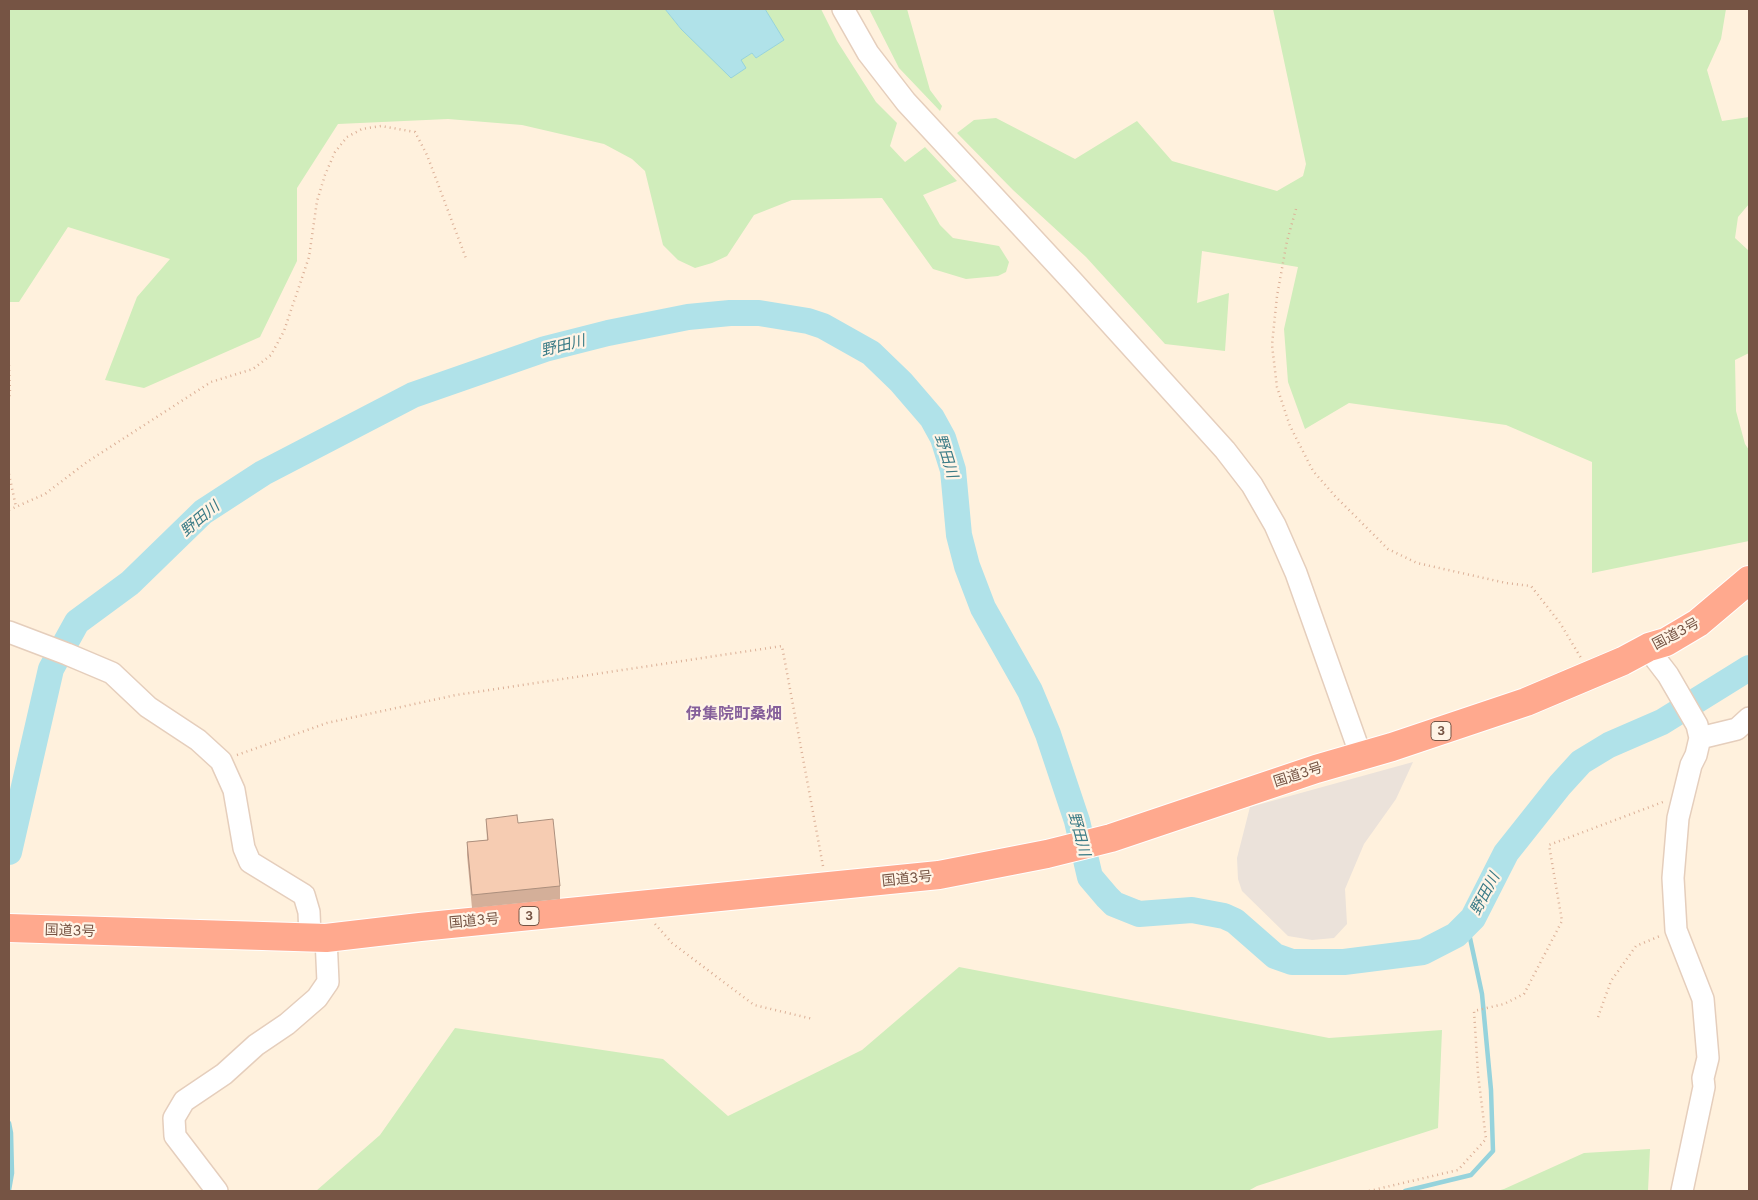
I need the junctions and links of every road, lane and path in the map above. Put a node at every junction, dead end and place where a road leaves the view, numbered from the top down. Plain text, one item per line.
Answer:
1 (843, 9) edge
2 (1296, 209) dead end
3 (467, 261) dead end
4 (9, 365) edge
5 (9, 398) edge
6 (9, 474) edge
7 (16, 507) junction
8 (9, 510) edge
9 (1749, 580) edge
10 (9, 632) edge
11 (1648, 648) junction
12 (1591, 674) junction
13 (1749, 718) edge
14 (1699, 732) junction
15 (1361, 756) junction
16 (221, 761) junction
17 (1684, 795) junction
18 (827, 887) junction
19 (638, 906) junction
20 (9, 928) edge
21 (1665, 935) dead end
22 (318, 938) junction
23 (1598, 1017) dead end
24 (813, 1019) dead end
25 (217, 1191) edge
26 (1369, 1191) edge
27 (1682, 1191) edge

1 - 15 street
2 - 12 path
3 - 7 path
4 - 5 path
6 - 7 path
7 - 8 path
9 - 11 highway, 国道3号 / 3
10 - 16 street
11 - 12 highway, 国道3号 / 3
11 - 14 street
12 - 15 highway, 国道3号 / 3
13 - 14 street
14 - 17 street
15 - 18 highway, 国道3号 / 3
16 - 18 path
16 - 22 street
17 - 26 path
17 - 27 street
18 - 19 highway, 国道3号 / 3
19 - 22 highway, 国道3号 / 3
19 - 24 path
20 - 22 highway, 国道3号 / 3
21 - 23 path
22 - 25 street

